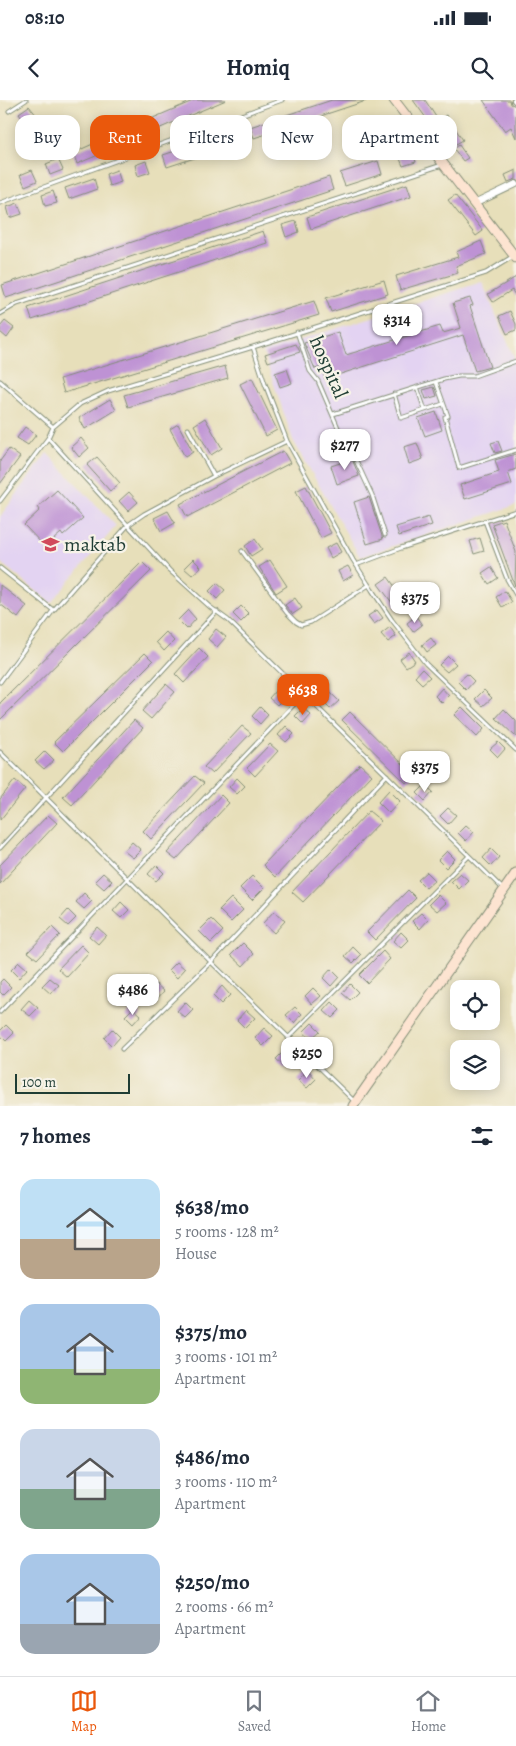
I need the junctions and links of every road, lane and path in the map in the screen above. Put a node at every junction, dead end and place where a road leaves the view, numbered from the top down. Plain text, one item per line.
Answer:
1 (26, 100) edge
2 (282, 100) edge
3 (394, 100) edge
4 (9, 111) dead end
5 (443, 164) junction
6 (516, 184) edge
7 (0, 203) edge
8 (474, 204) junction
9 (515, 256) edge
10 (0, 314) edge
11 (297, 332) junction
12 (254, 347) junction
13 (516, 362) edge
14 (0, 381) edge
15 (436, 382) junction
16 (417, 387) junction
17 (394, 394) junction
18 (443, 404) junction
19 (425, 410) junction
20 (333, 414) junction
21 (53, 427) junction
22 (188, 429) dead end
23 (48, 438) junction
24 (287, 441) junction
25 (516, 450) edge
26 (214, 476) junction
27 (0, 501) edge
28 (516, 511) edge
29 (485, 520) junction
30 (128, 525) junction
31 (385, 535) dead end
32 (242, 551) dead end
33 (356, 565) junction
34 (0, 568) edge
35 (369, 585) junction
36 (516, 595) edge
37 (53, 610) junction
38 (217, 612) junction
39 (0, 682) edge
40 (303, 695) junction
41 (516, 750) edge
42 (0, 752) edge
43 (387, 775) junction
44 (46, 797) junction
45 (0, 848) edge
46 (469, 856) junction
47 (516, 873) edge
48 (129, 879) junction
49 (504, 890) junction
50 (211, 962) junction
51 (0, 1012) edge
52 (288, 1038) junction
53 (122, 1049) dead end
54 (354, 1104) edge

1 - 4 lane
2 - 7 lane
3 - 5 street
5 - 8 street
5 - 10 lane
6 - 8 street
8 - 9 street
9 - 11 lane
11 - 12 lane
11 - 20 lane, hospital
12 - 21 lane
12 - 24 lane
13 - 15 lane, hospital
14 - 21 lane
15 - 16 lane, hospital
15 - 18 lane
16 - 17 lane, hospital
16 - 19 lane
17 - 19 lane
17 - 20 lane, hospital
18 - 19 lane
18 - 25 lane
20 - 31 lane, hospital
21 - 23 lane
22 - 26 lane
23 - 27 lane
23 - 30 lane
24 - 26 lane
24 - 33 lane
26 - 30 lane
28 - 29 lane
29 - 33 lane
29 - 36 lane
30 - 37 lane
30 - 38 lane
32 - 35 lane
33 - 35 lane
34 - 37 lane
35 - 41 lane
37 - 39 lane
38 - 40 lane
38 - 44 lane
40 - 43 lane
40 - 48 lane
42 - 44 lane
43 - 46 lane
43 - 50 lane
44 - 45 lane
44 - 48 lane
46 - 49 lane
46 - 52 lane
47 - 49 street
48 - 50 lane
48 - 51 lane
49 - 54 street
50 - 52 lane
50 - 53 lane
52 - 54 lane

